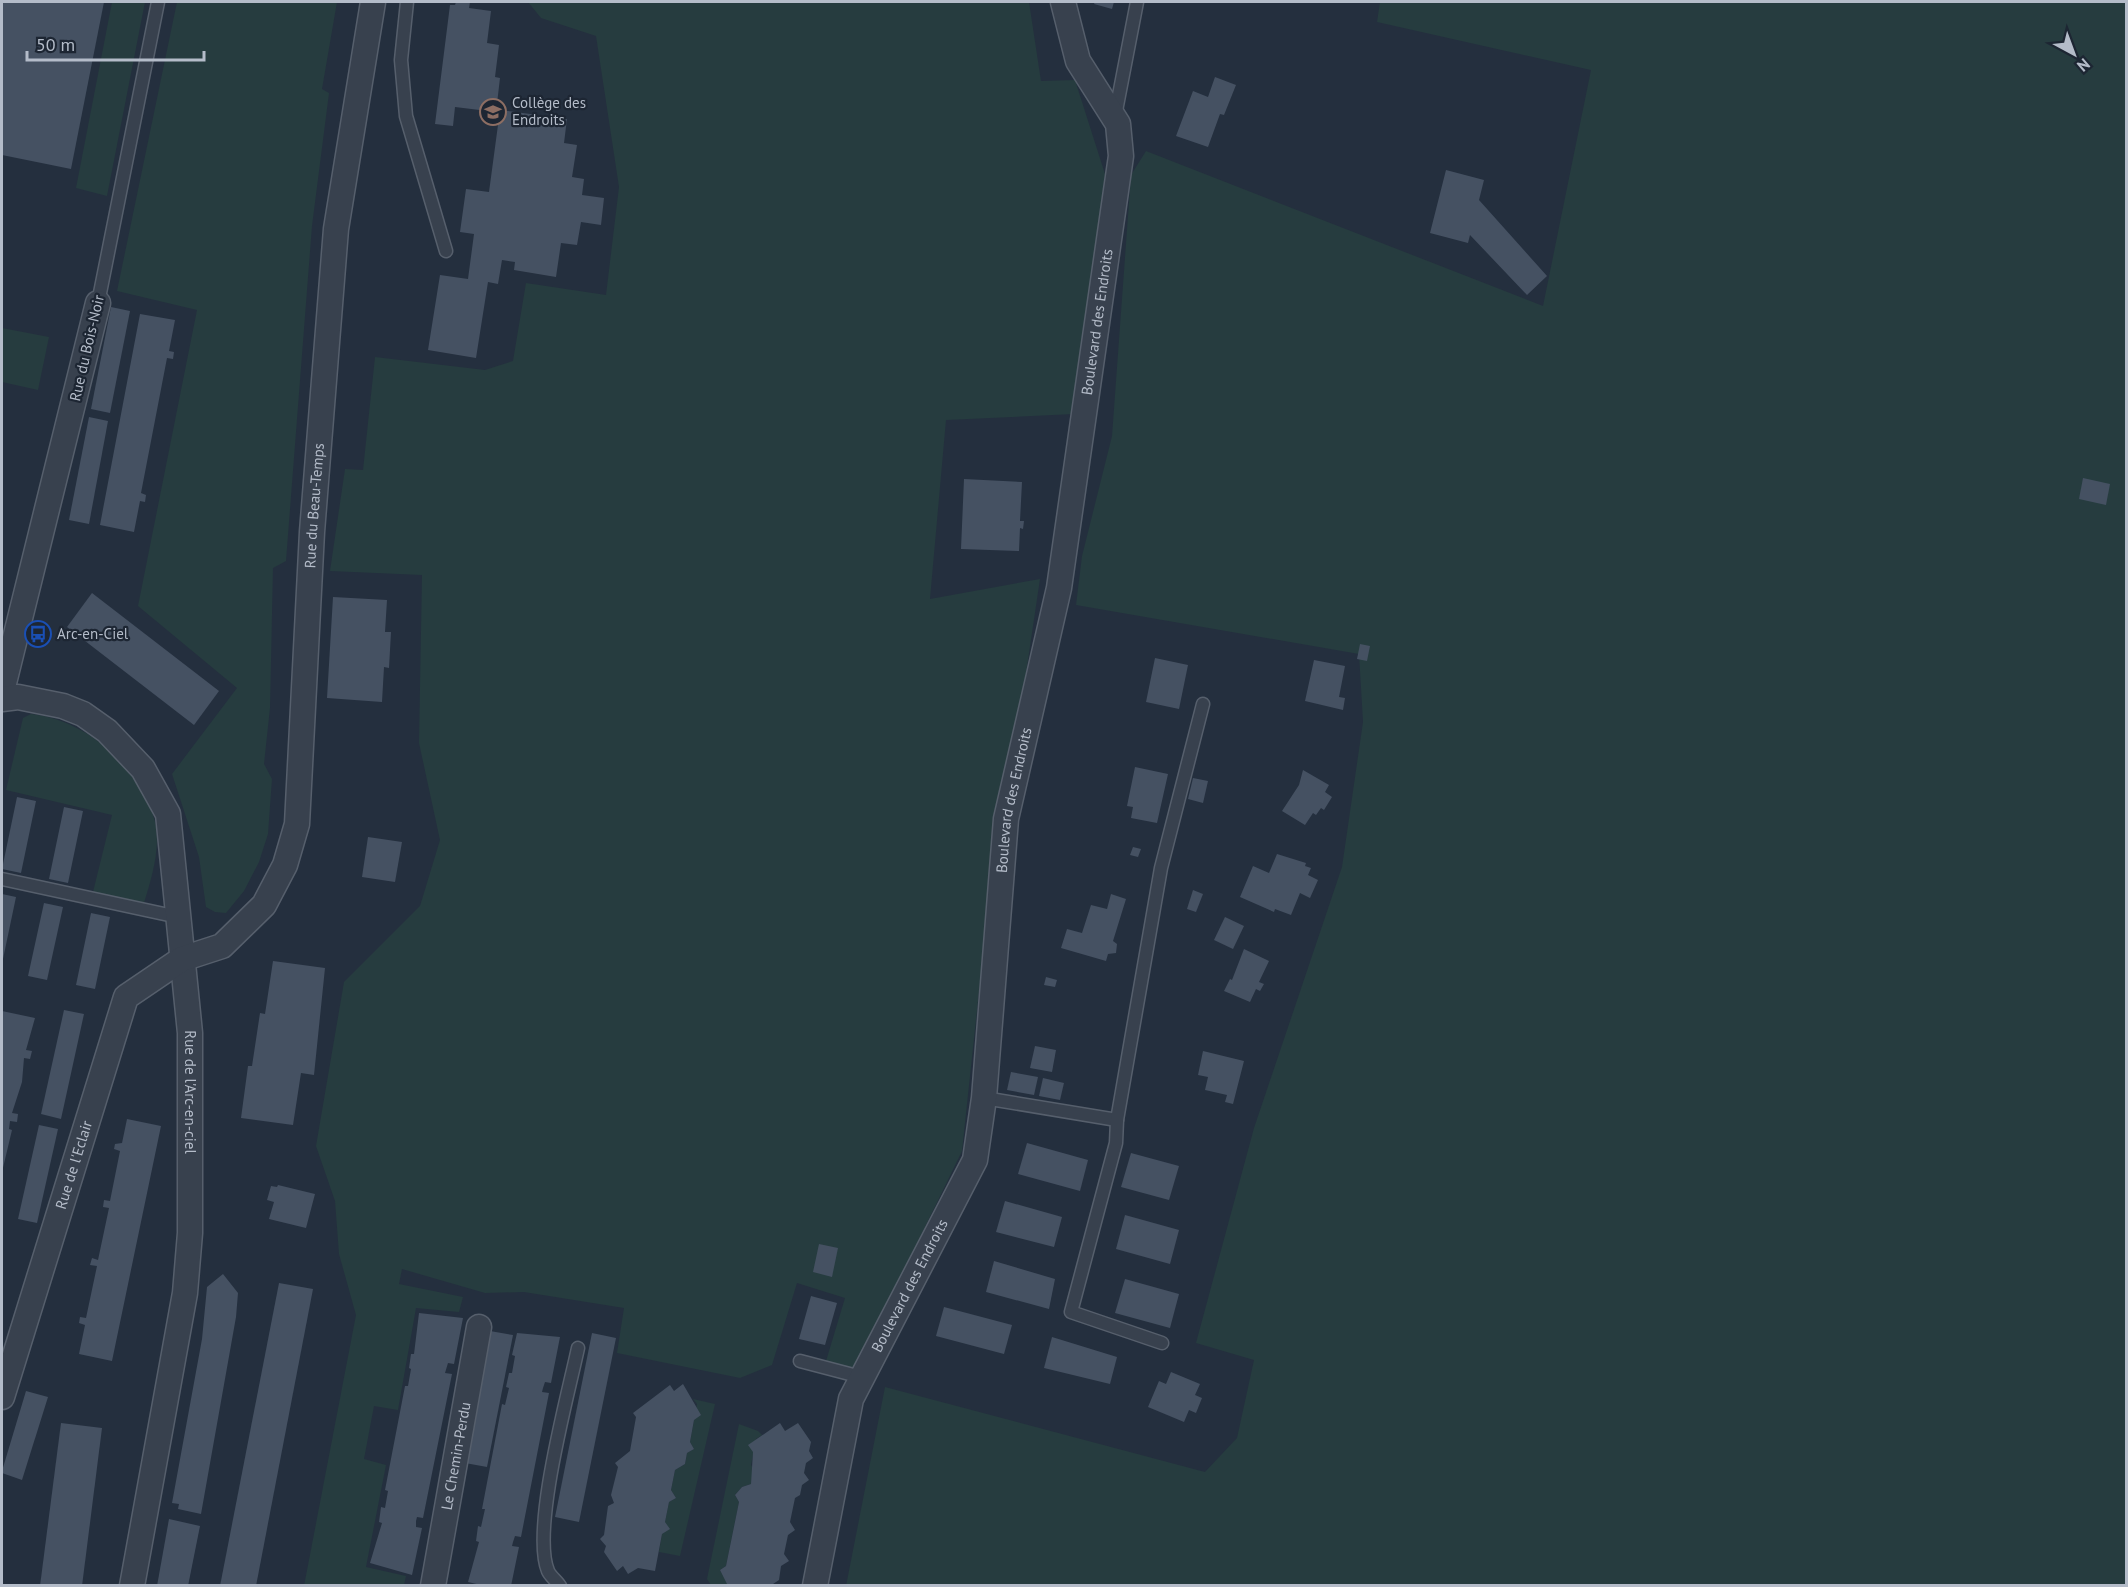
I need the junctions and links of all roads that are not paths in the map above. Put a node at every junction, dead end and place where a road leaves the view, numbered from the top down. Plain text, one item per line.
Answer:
1 (158, 2) edge
2 (373, 2) edge
3 (406, 2) edge
4 (1063, 2) edge
5 (1137, 2) edge
6 (1114, 117) junction
7 (446, 251) dead end
8 (98, 303) joint
9 (2, 691) edge
10 (2, 699) edge
11 (1203, 705) dead end
12 (2, 879) edge
13 (178, 917) junction
14 (182, 959) junction
15 (984, 1098) junction
16 (1117, 1120) junction
17 (479, 1327) dead end
18 (1162, 1343) dead end
19 (579, 1348) dead end
20 (800, 1361) dead end
21 (861, 1377) junction
22 (2, 1396) edge
23 (132, 1586) edge
24 (433, 1586) edge
25 (560, 1586) edge
26 (815, 1586) edge

1 - 8 lane, Rue du Bois-Noir
2 - 14 street, Rue du Beau-Temps
3 - 7 lane
4 - 6 street, Boulevard des Endroits
5 - 6 lane
6 - 15 street, Boulevard des Endroits
8 - 9 street, Rue du Bois-Noir
10 - 13 street, Rue de l'Arc-en-ciel
11 - 16 lane
12 - 13 lane
13 - 14 street, Rue de l'Arc-en-ciel
14 - 22 street, Rue de l'Eclair
14 - 23 street, Rue de l'Arc-en-ciel
15 - 16 lane
15 - 21 street, Boulevard des Endroits
16 - 18 lane
17 - 24 street, Le Chemin-Perdu
19 - 25 lane
20 - 21 lane
21 - 26 street, Boulevard des Endroits

